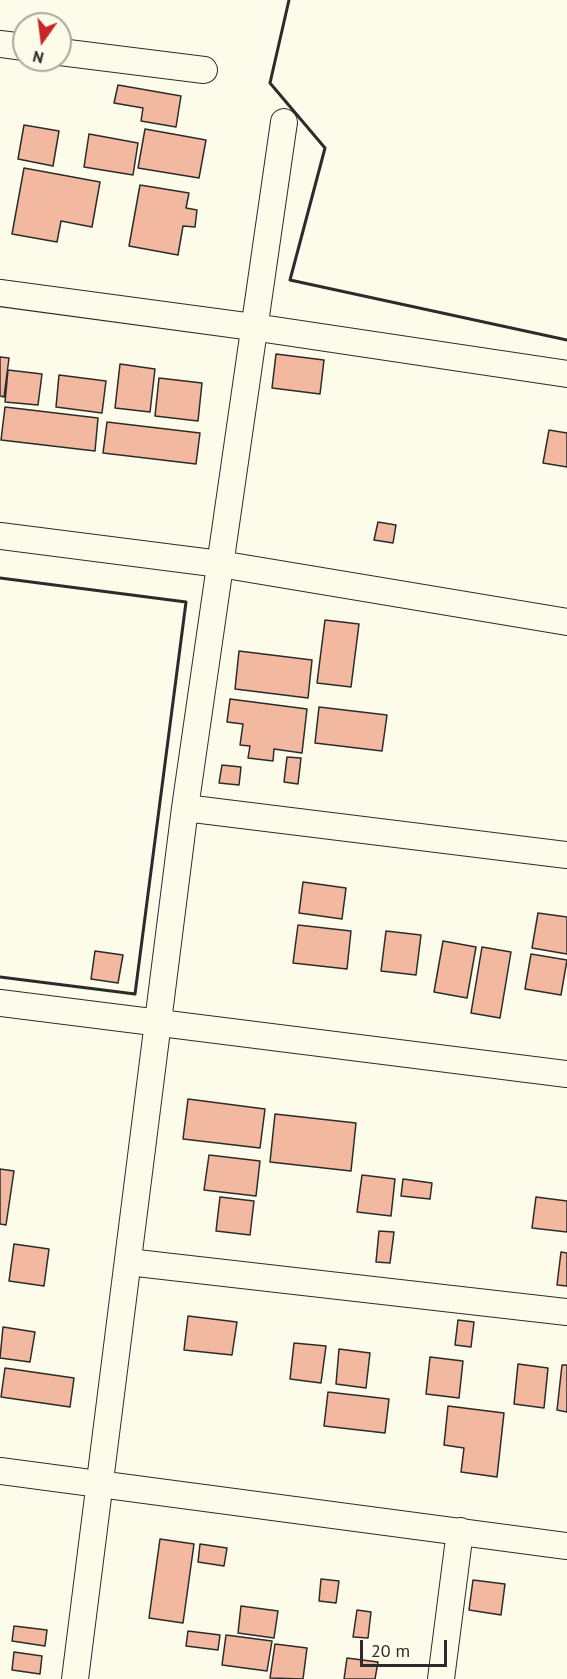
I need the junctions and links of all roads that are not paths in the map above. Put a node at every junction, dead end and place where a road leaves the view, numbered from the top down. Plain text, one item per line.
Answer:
1 (72, 54) edge
2 (204, 70) dead end
3 (284, 122) dead end
4 (0, 293) edge
5 (253, 327) junction
6 (567, 374) edge
7 (0, 536) edge
8 (220, 564) junction
9 (567, 622) edge
10 (185, 808) junction
11 (567, 855) edge
12 (0, 1004) edge
13 (158, 1023) junction
14 (567, 1074) edge
15 (128, 1262) junction
16 (567, 1312) edge
17 (0, 1471) edge
18 (100, 1484) junction
19 (460, 1531) junction
20 (567, 1546) edge
21 (75, 1679) edge
22 (441, 1679) edge

1 - 2 street
3 - 5 street
4 - 5 street
5 - 6 street
5 - 8 street
7 - 8 street
8 - 9 street
8 - 10 street
10 - 11 street
10 - 13 street
12 - 13 street
13 - 14 street
13 - 15 street
15 - 16 street
15 - 18 street
17 - 18 street
18 - 19 street
18 - 21 street
19 - 20 street
19 - 22 street

